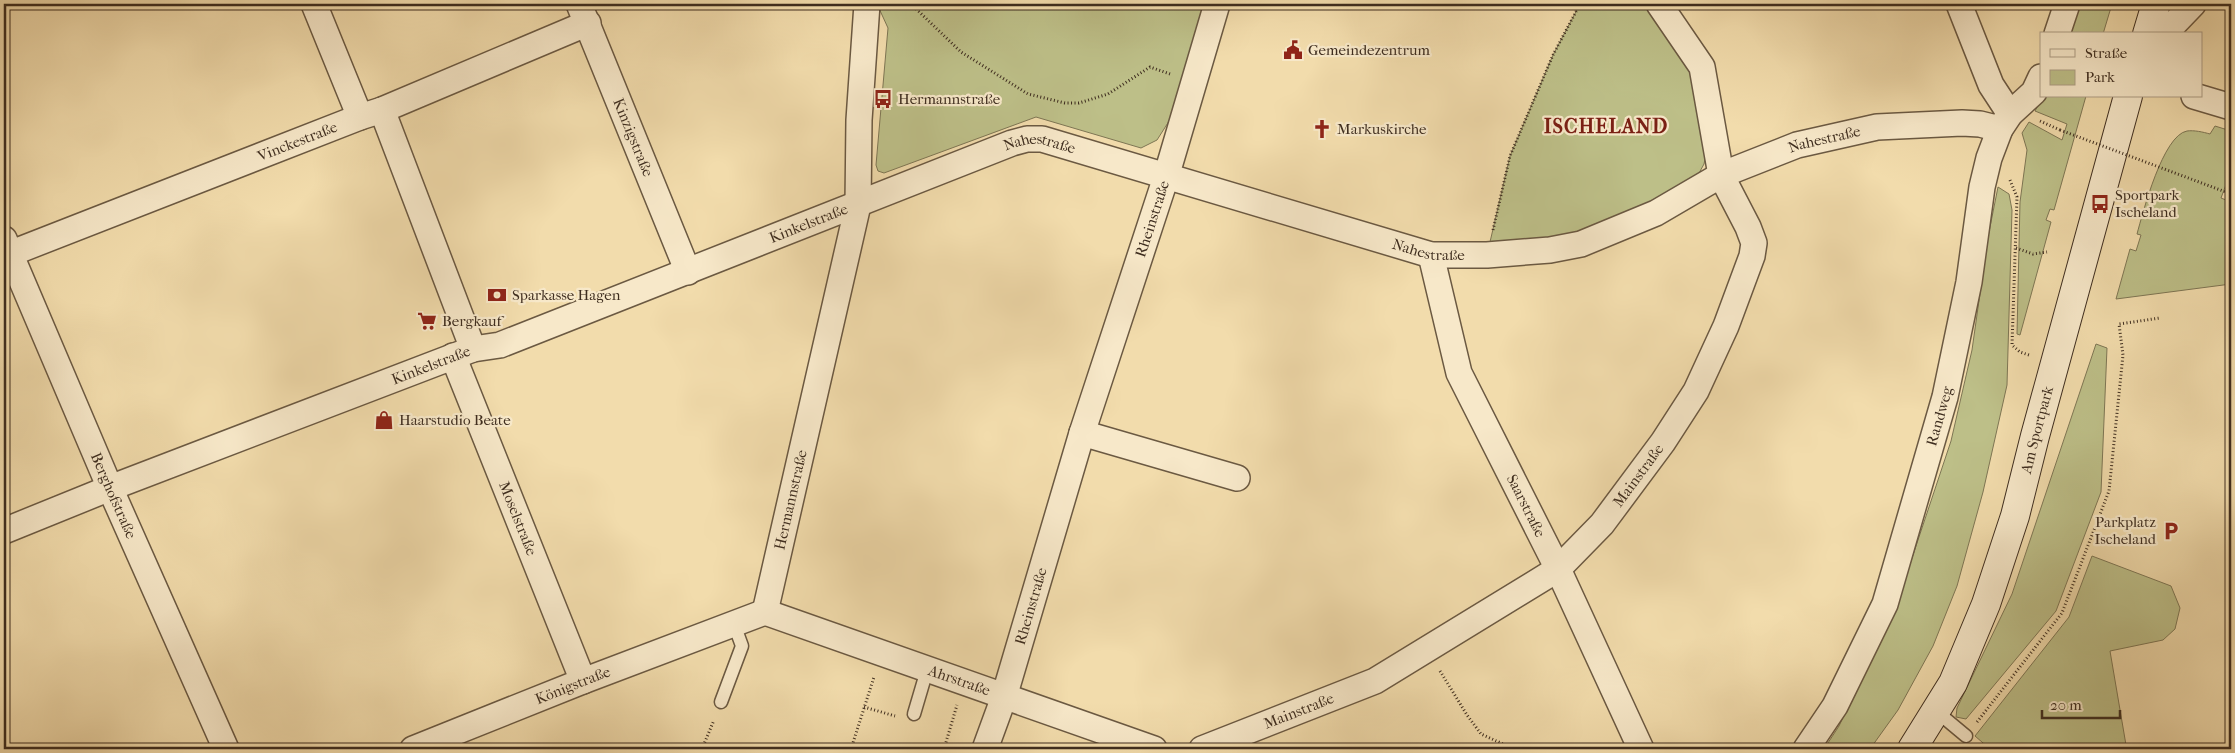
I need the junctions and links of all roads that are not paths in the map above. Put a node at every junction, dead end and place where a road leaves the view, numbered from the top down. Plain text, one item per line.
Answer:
1 (314, 4) edge
2 (867, 4) edge
3 (1218, 4) edge
4 (1659, 4) edge
5 (1959, 4) edge
6 (2067, 4) edge
7 (2156, 4) edge
8 (2193, 4) edge
9 (584, 13) edge
10 (2058, 32) edge
11 (2148, 32) edge
12 (2161, 32) edge
13 (2040, 79) edge
14 (2127, 98) edge
15 (2201, 98) edge
16 (2231, 107) edge
17 (371, 114) junction
18 (2005, 122) junction
19 (1720, 175) junction
20 (1166, 177) junction
21 (858, 205) junction
22 (6, 249) edge
23 (1431, 255) junction
24 (688, 272) junction
25 (463, 352) junction
26 (1082, 433) junction
27 (1237, 478) dead end
28 (110, 488) junction
29 (4, 531) edge
30 (1558, 568) junction
31 (765, 612) junction
32 (734, 624) junction
33 (927, 670) junction
34 (583, 681) junction
35 (1004, 697) junction
36 (721, 702) road end
37 (1936, 711) junction
38 (914, 714) road end
39 (1966, 736) road end
40 (1920, 746) edge
41 (226, 749) edge
42 (413, 749) edge
43 (985, 749) edge
44 (1154, 749) edge
45 (1202, 749) edge
46 (1641, 749) edge
47 (1806, 749) edge

1 - 17 street, Moselstraße
2 - 21 street, Hermannstraße
3 - 20 street, Rheinstraße
4 - 19 street, Mainstraße
5 - 18 street
6 - 10 street
7 - 11 main road
8 - 12 street
9 - 17 street, Vinckestraße
9 - 24 street, Kinzigstraße
13 - 18 street, Randweg
14 - 37 main road, Am Sportpark
15 - 16 street
17 - 22 street, Vinckestraße
17 - 25 street, Moselstraße
18 - 19 street, Nahestraße
18 - 47 street, Randweg
19 - 23 street, Nahestraße
19 - 30 street, Mainstraße
20 - 21 street, Nahestraße
20 - 23 street, Nahestraße
20 - 26 street, Rheinstraße
21 - 24 street, Kinkelstraße
21 - 31 street, Hermannstraße
22 - 28 street, Berghofstraße
23 - 30 street, Saarstraße
24 - 25 street, Kinkelstraße
25 - 28 street, Kinkelstraße
25 - 34 street, Moselstraße
26 - 27 street
26 - 35 street, Rheinstraße
28 - 29 street, Kinkelstraße
28 - 41 street, Berghofstraße
30 - 45 street, Mainstraße
30 - 46 street, Saarstraße
31 - 32 street, Königstraße
31 - 33 street, Ahrstraße
32 - 34 street, Königstraße
32 - 36 lane
33 - 35 street, Ahrstraße
33 - 38 lane
34 - 42 street, Königstraße
35 - 43 street, Rheinstraße
35 - 44 street, Ahrstraße
37 - 39 lane
37 - 40 main road, Am Sportpark

